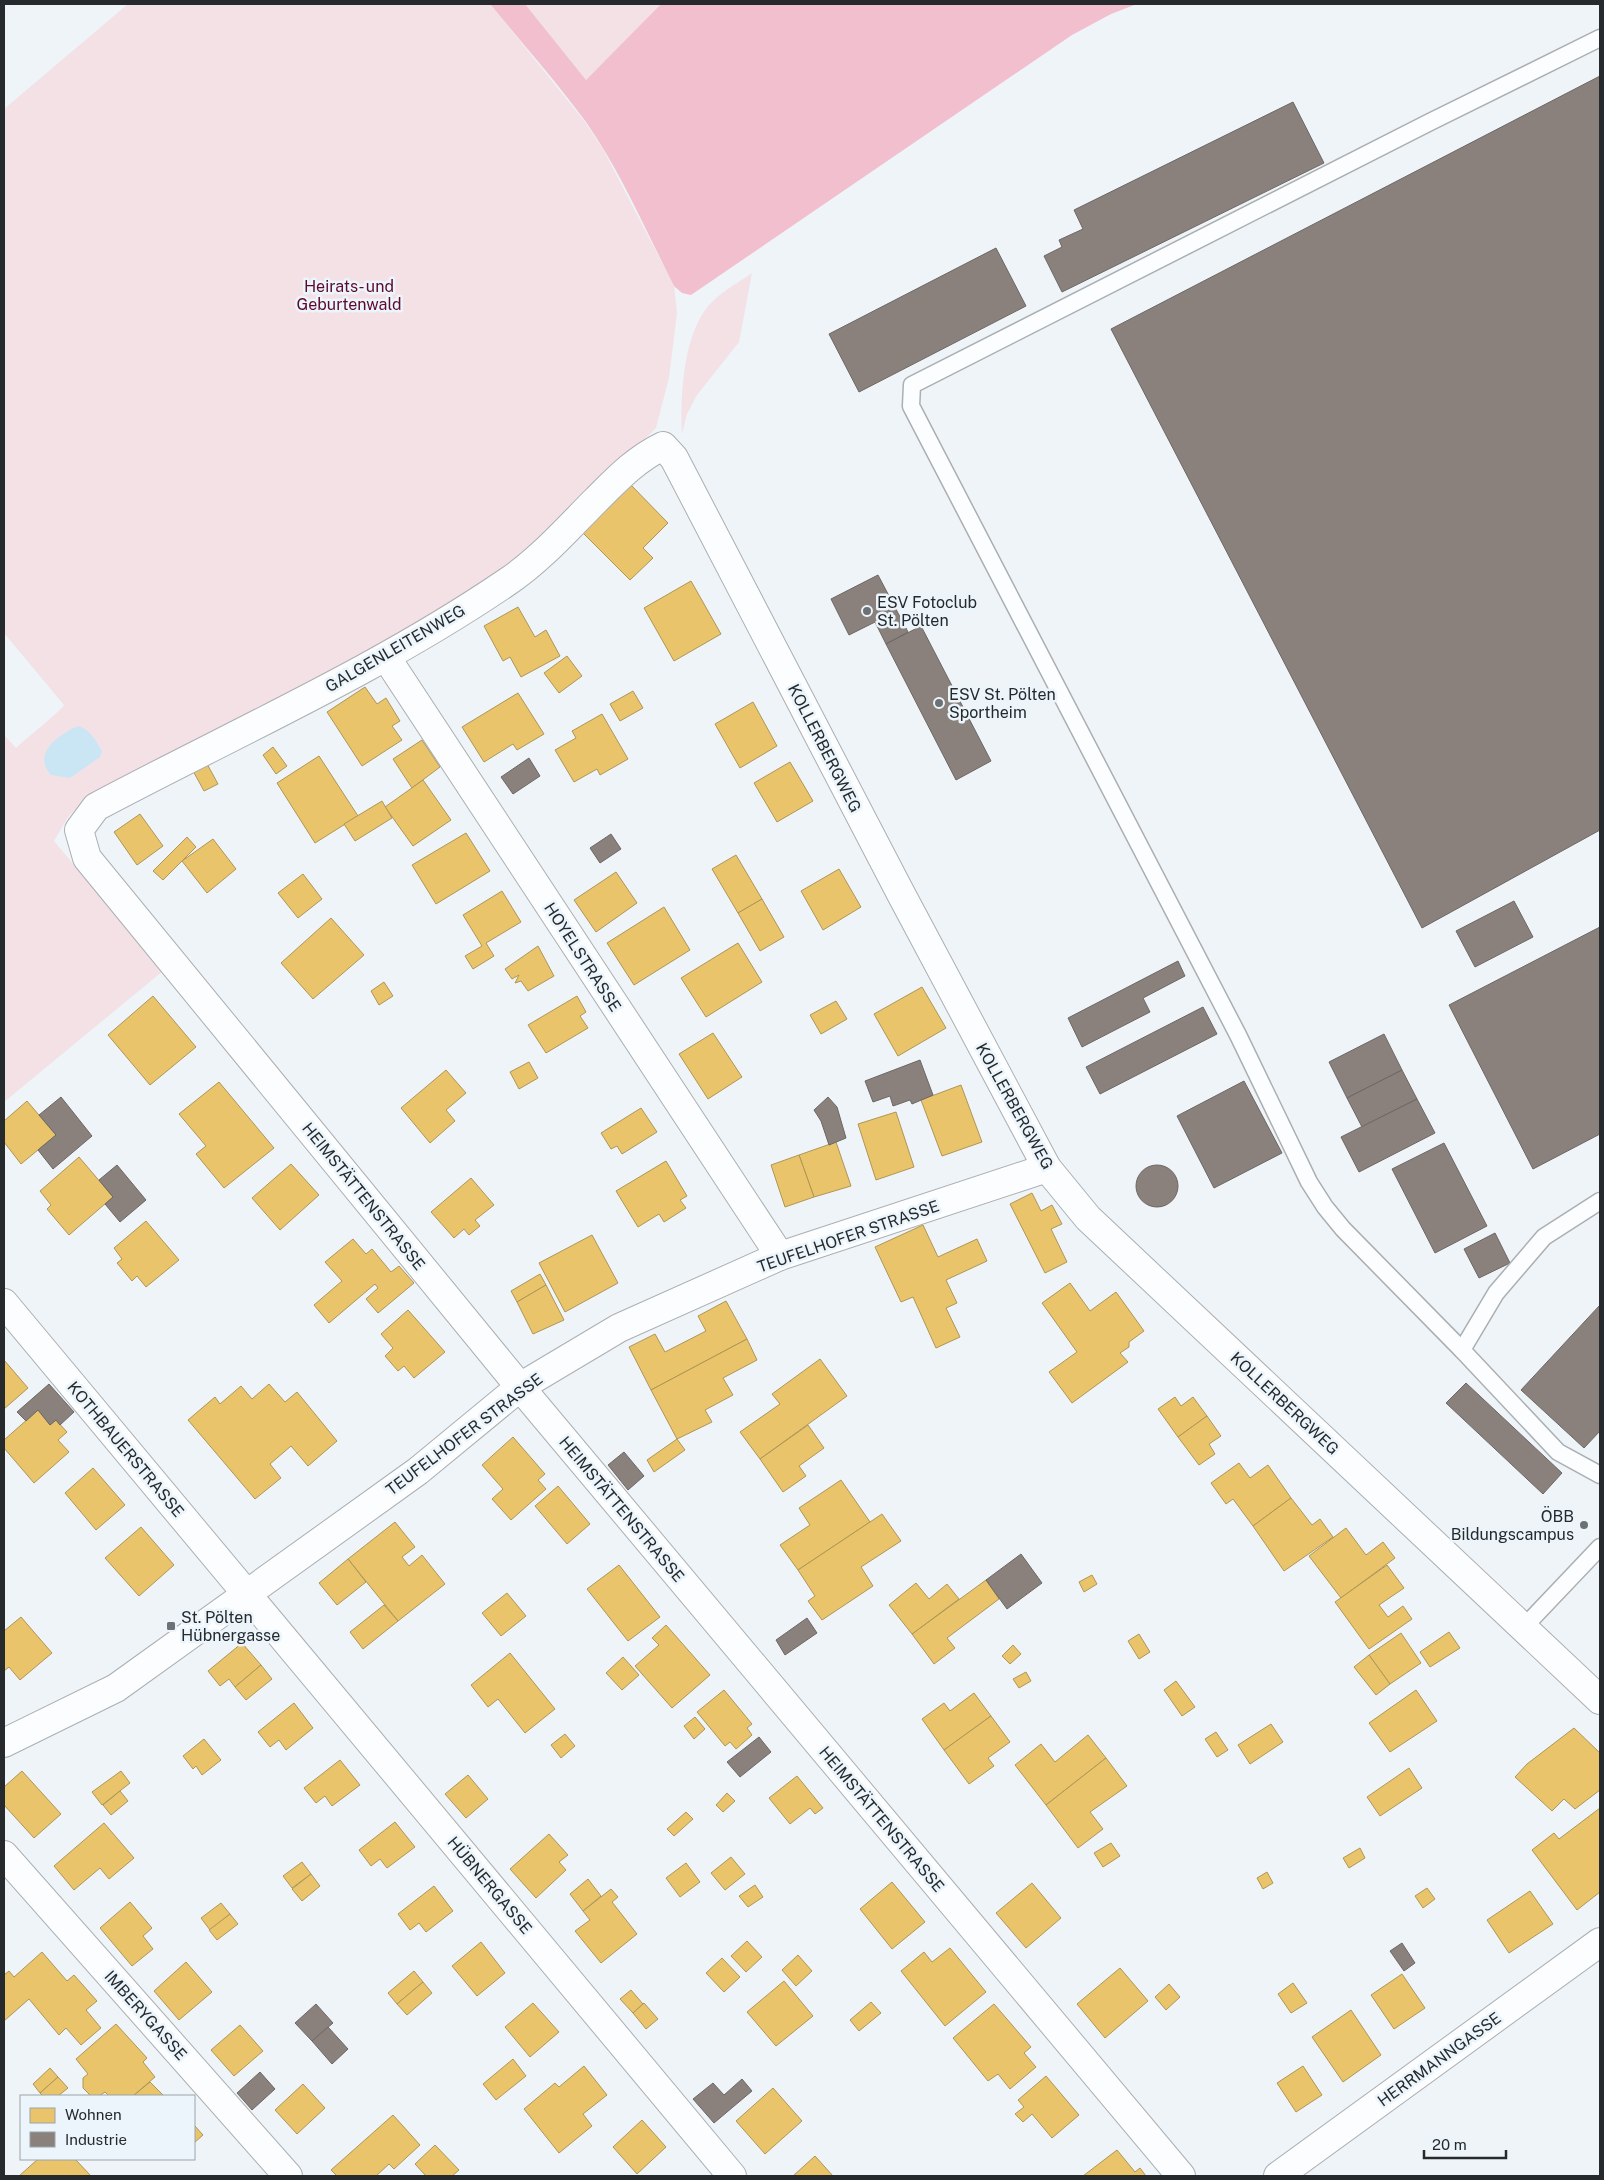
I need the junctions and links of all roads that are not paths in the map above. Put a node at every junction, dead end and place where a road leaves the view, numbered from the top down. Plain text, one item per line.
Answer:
1 (1600, 38) edge
2 (663, 446) joint
3 (386, 657) junction
4 (79, 830) joint
5 (1048, 1168) junction
6 (1600, 1201) edge
7 (780, 1256) junction
8 (4, 1303) edge
9 (1462, 1350) junction
10 (520, 1387) junction
11 (1600, 1475) edge
12 (1600, 1547) edge
13 (248, 1594) junction
14 (1524, 1627) junction
15 (1600, 1700) edge
16 (4, 1743) edge
17 (4, 1855) edge
18 (1600, 1942) edge
19 (288, 2176) edge
20 (732, 2176) edge
21 (1181, 2176) edge
22 (1278, 2176) edge

1 - 9 lane
2 - 3 street, GALGENLEITENWEG
2 - 5 street, KOLLERBERGWEG
3 - 4 street, GALGENLEITENWEG
3 - 7 street, HOYELSTRASSE
4 - 10 street, HEIMSTÄTTENSTRASSE
5 - 7 street, TEUFELHOFER STRASSE
5 - 14 street, KOLLERBERGWEG
6 - 9 lane
7 - 10 street, TEUFELHOFER STRASSE
8 - 13 street, KOTHBAUERSTRASSE
9 - 11 lane
10 - 13 street, TEUFELHOFER STRASSE
10 - 21 street, HEIMSTÄTTENSTRASSE
12 - 14 lane
13 - 16 street, TEUFELHOFER STRASSE
13 - 20 street, HÜBNERGASSE
14 - 15 street, KOLLERBERGWEG
17 - 19 street, IMBERYGASSE
18 - 22 street, HERRMANNGASSE

